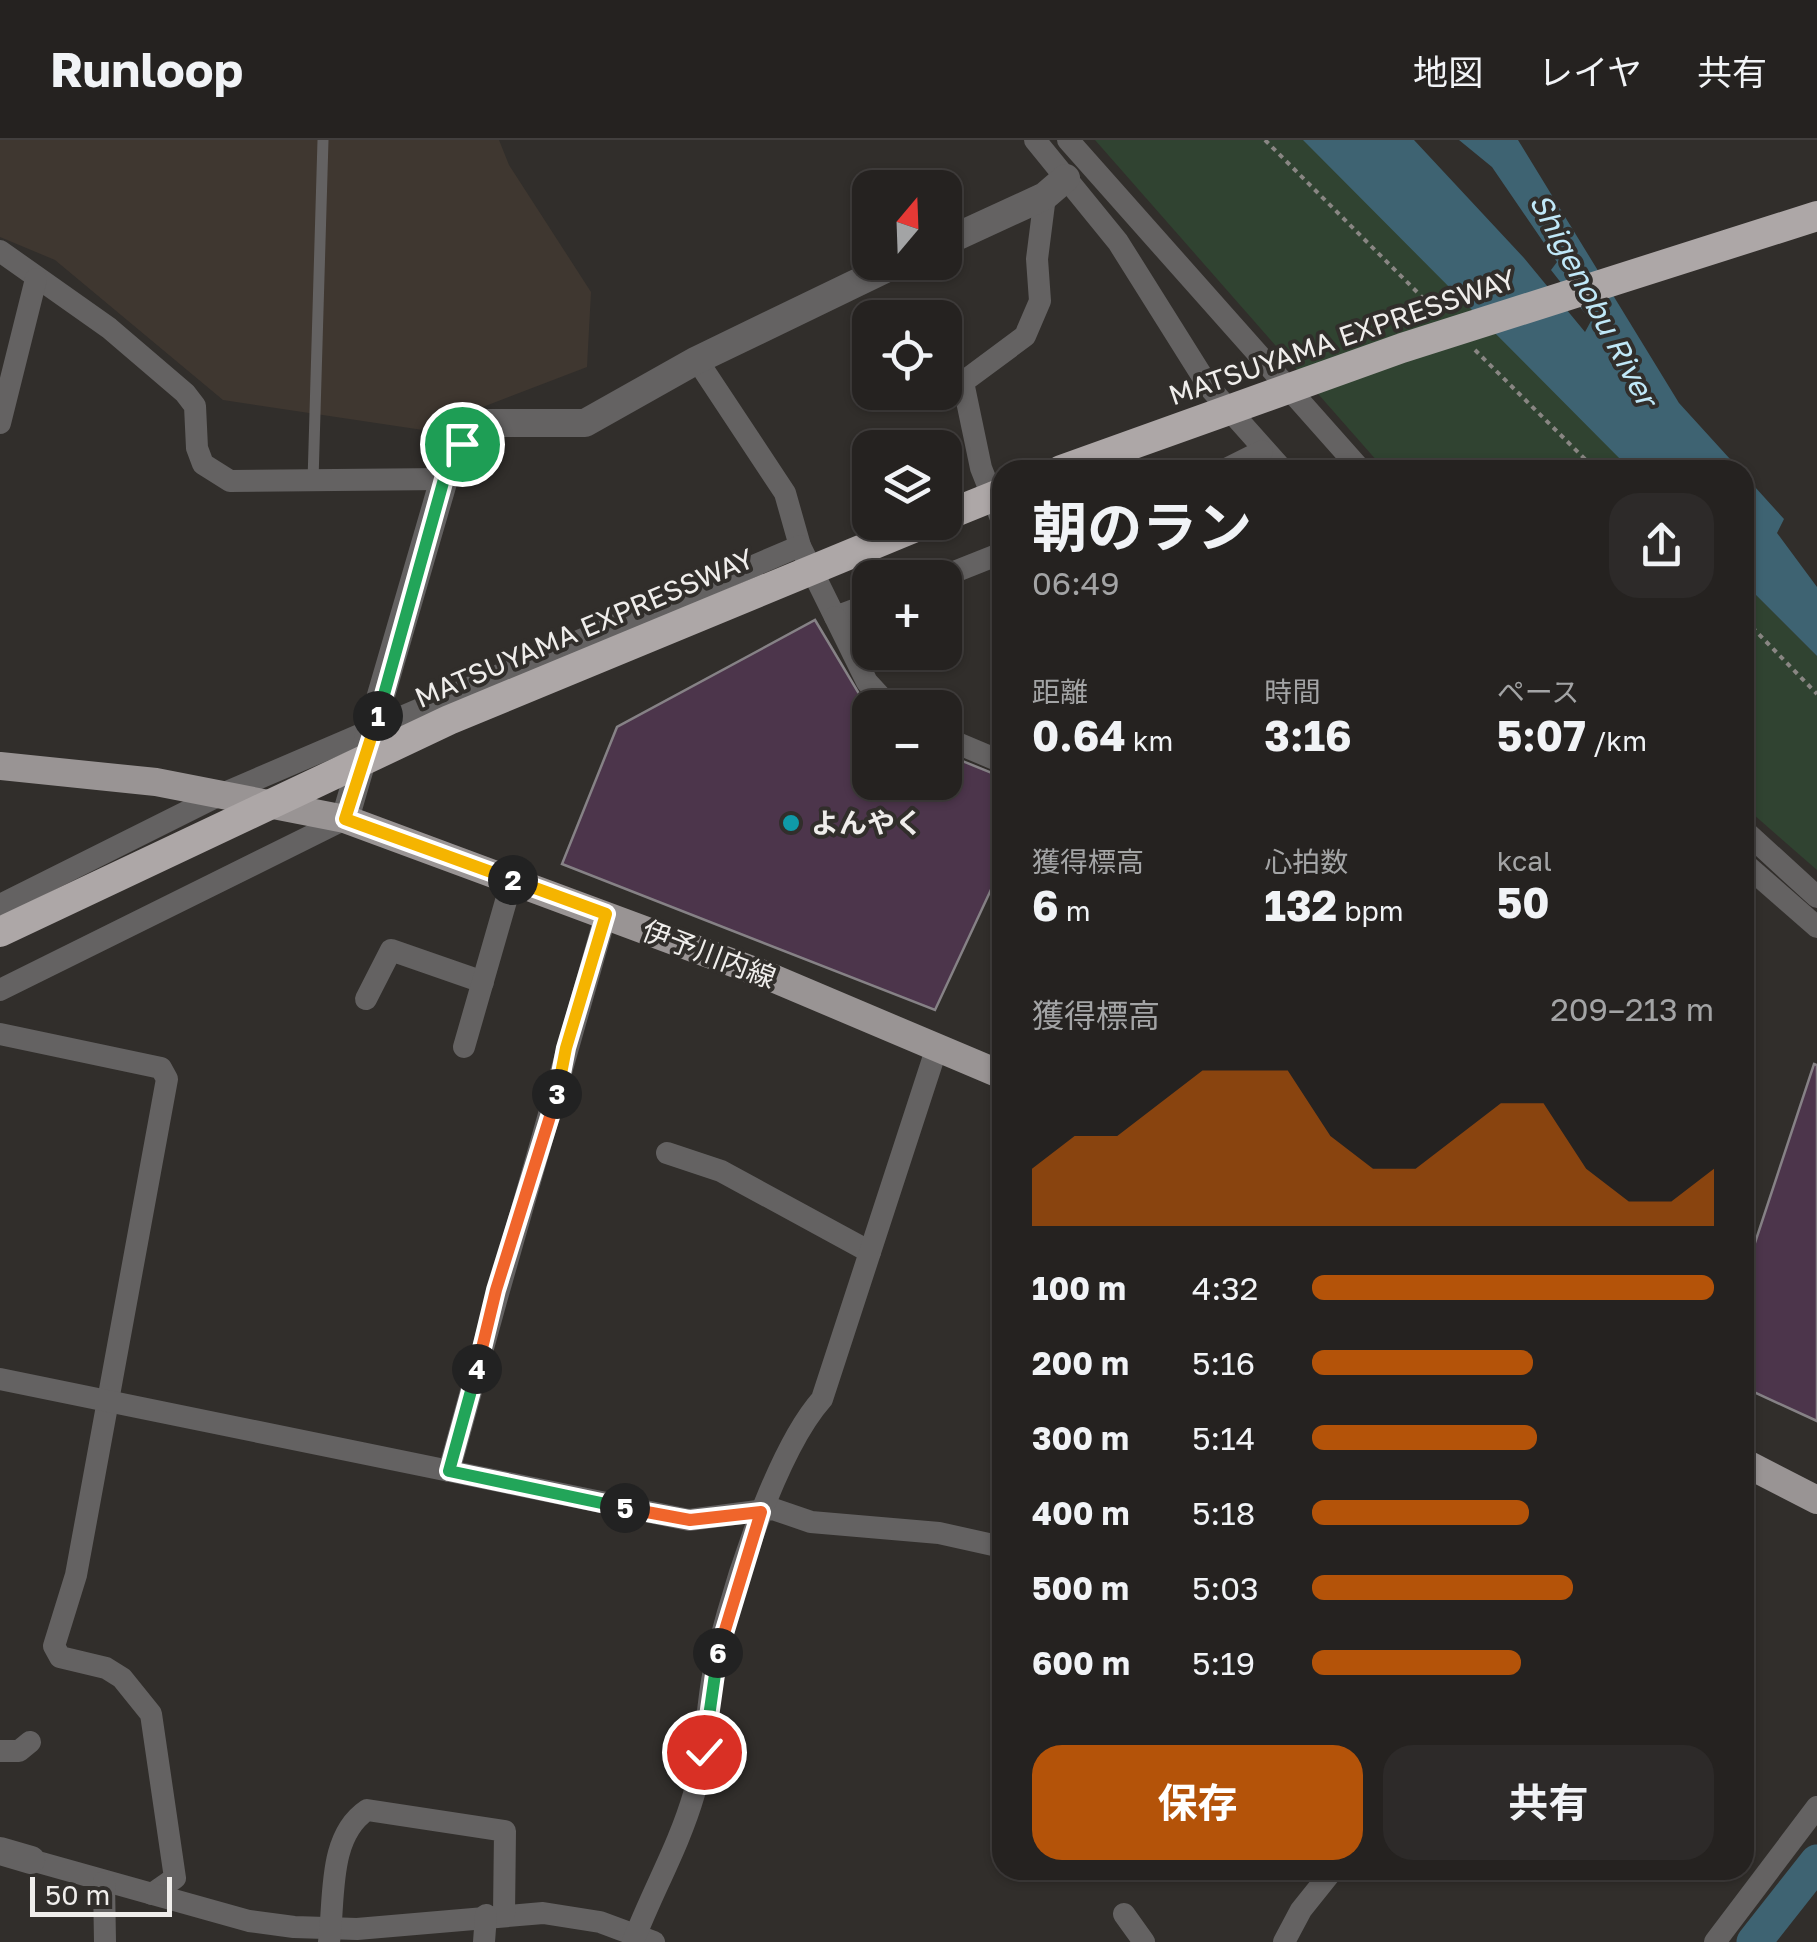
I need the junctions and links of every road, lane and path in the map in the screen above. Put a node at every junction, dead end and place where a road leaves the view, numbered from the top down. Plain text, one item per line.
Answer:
1 (323, 140) edge
2 (1035, 140) edge
3 (1068, 140) edge
4 (1264, 140) edge
5 (1056, 187) junction
6 (1817, 216) edge
7 (962, 234) edge
8 (0, 251) edge
9 (36, 279) junction
10 (863, 280) edge
11 (1442, 317) dead end
12 (1470, 345) dead end
13 (697, 360) junction
14 (0, 423) edge
15 (1262, 451) junction
16 (1089, 460) edge
17 (1244, 460) edge
18 (1272, 460) edge
19 (1352, 460) edge
20 (1586, 460) edge
21 (444, 479) junction
22 (314, 481) junction
23 (992, 496) edge
24 (992, 497) edge
25 (962, 509) edge
26 (884, 540) edge
27 (800, 546) junction
28 (992, 557) edge
29 (962, 569) edge
30 (852, 611) edge
31 (835, 617) junction
32 (1754, 629) edge
33 (874, 690) edge
34 (1817, 694) edge
35 (375, 728) junction
36 (962, 745) edge
37 (992, 758) edge
38 (0, 766) edge
39 (222, 794) junction
40 (345, 819) junction
41 (1754, 839) edge
42 (1754, 872) edge
43 (512, 880) junction
44 (1817, 897) edge
45 (0, 905) edge
46 (606, 914) junction
47 (1817, 928) edge
48 (0, 932) edge
49 (483, 982) junction
50 (0, 990) edge
51 (366, 999) dead end
52 (0, 1034) edge
53 (464, 1047) dead end
54 (937, 1047) junction
55 (992, 1071) edge
56 (667, 1153) dead end
57 (870, 1252) junction
58 (0, 1378) edge
59 (110, 1401) junction
60 (1754, 1468) edge
61 (449, 1471) junction
62 (1817, 1500) edge
63 (761, 1512) junction
64 (992, 1545) edge
65 (30, 1742) dead end
66 (0, 1752) edge
67 (1817, 1807) edge
68 (0, 1851) edge
69 (31, 1860) joint
70 (1325, 1880) edge
71 (104, 1882) junction
72 (152, 1894) junction
73 (1124, 1914) dead end
74 (495, 1915) junction
75 (330, 1935) edge
76 (641, 1939) edge
77 (105, 1942) edge
78 (484, 1942) edge
79 (1144, 1942) edge
80 (1284, 1942) edge
81 (1714, 1942) edge

1 - 22 lane
2 - 5 street
3 - 19 street
4 - 11 path
5 - 7 street
5 - 15 street
5 - 23 street
6 - 16 highway, MATSUYAMA EXPRESSWAY
8 - 9 street
9 - 14 street
9 - 22 street
10 - 13 street
12 - 20 path
13 - 21 street
13 - 27 street
15 - 17 street
15 - 18 street
21 - 22 street
21 - 35 street
24 - 25 highway
26 - 48 highway, MATSUYAMA EXPRESSWAY
27 - 31 street
27 - 35 street
28 - 29 street
30 - 31 street
31 - 33 street
32 - 34 path
35 - 39 street
35 - 40 street
36 - 37 street
38 - 39 main road, 伊予川内線
39 - 40 main road, 伊予川内線
39 - 45 street
40 - 43 main road, 伊予川内線
40 - 50 street
41 - 44 street
42 - 47 street
43 - 46 main road, 伊予川内線
43 - 49 street
46 - 54 main road, 伊予川内線
46 - 61 street
49 - 51 street
49 - 53 street
52 - 59 street
54 - 55 main road, 伊予川内線
54 - 57 street
56 - 57 street
57 - 63 street
58 - 59 street
59 - 61 street
59 - 72 street
60 - 62 main road
61 - 63 street
63 - 64 street
63 - 76 street
65 - 66 street
67 - 81 street
68 - 69 street
69 - 71 street
70 - 80 street
71 - 72 street
71 - 77 street
72 - 75 street
73 - 79 street
74 - 75 street
74 - 75 street
74 - 76 street
74 - 78 street

